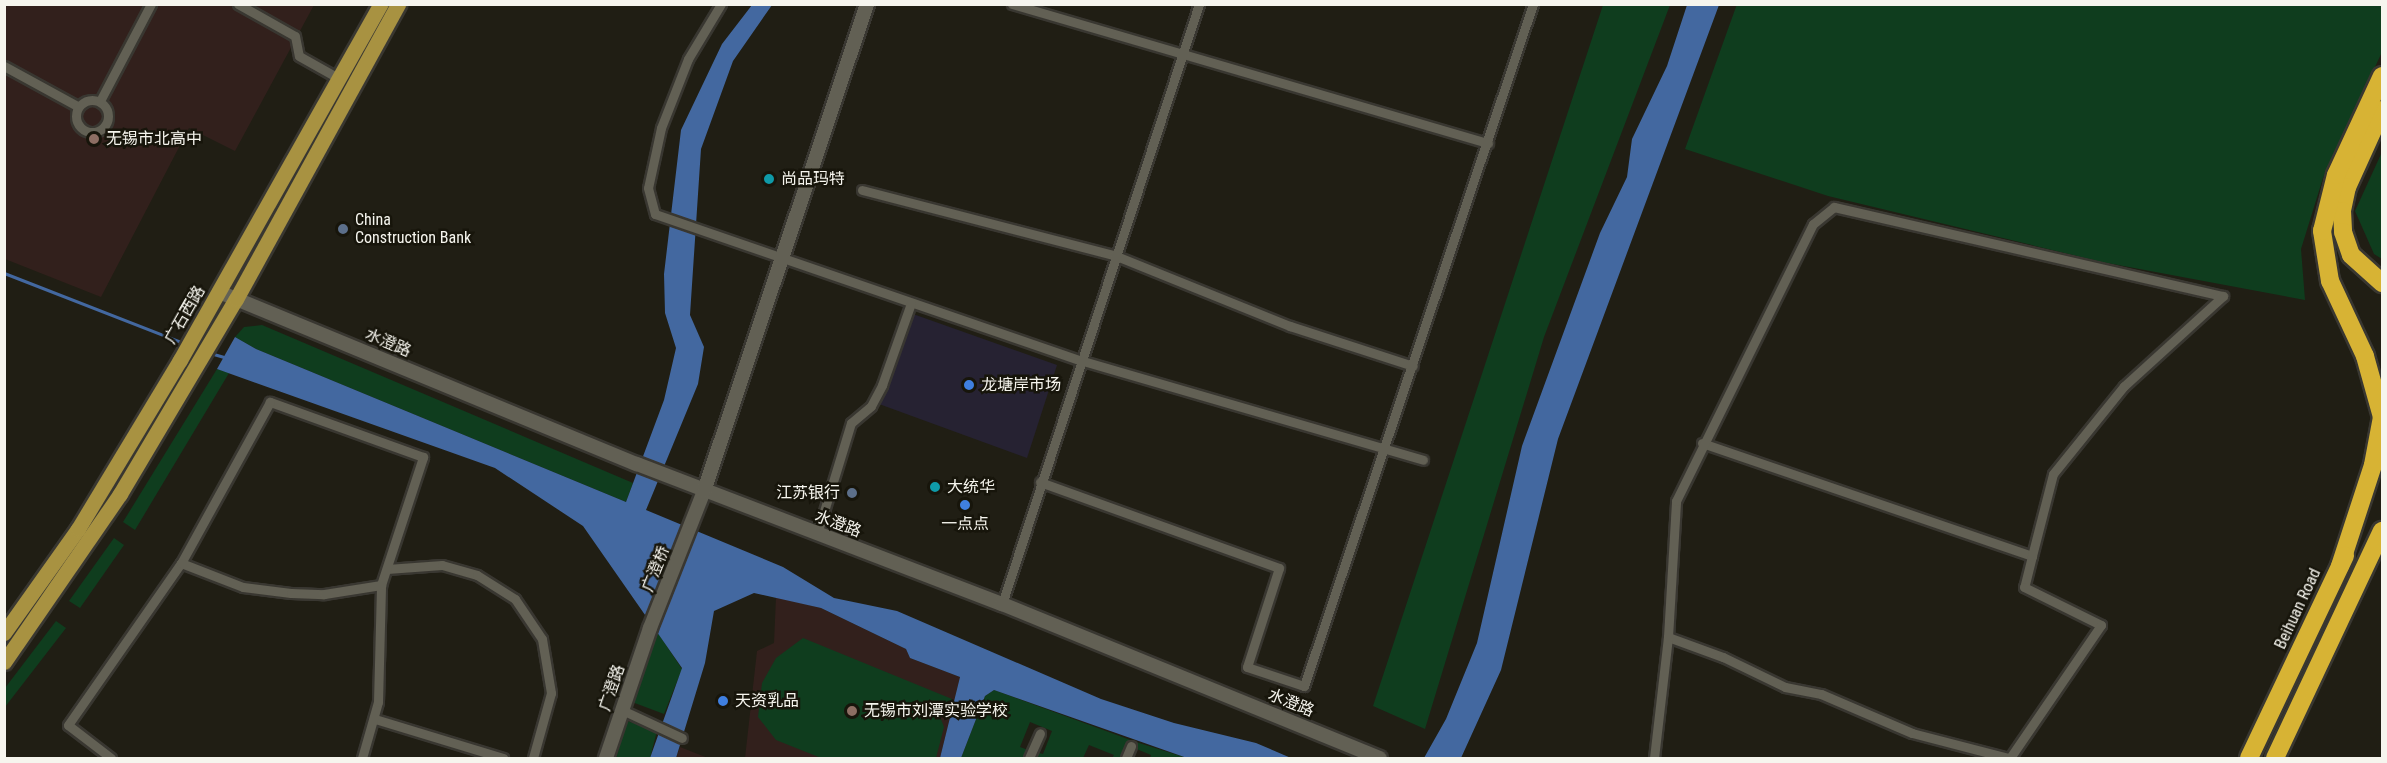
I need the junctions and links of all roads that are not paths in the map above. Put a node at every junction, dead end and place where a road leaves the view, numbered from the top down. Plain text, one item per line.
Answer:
1 (151, 4) edge
2 (238, 4) edge
3 (381, 4) edge
4 (398, 4) edge
5 (721, 4) edge
6 (867, 4) edge
7 (1012, 4) edge
8 (1199, 4) edge
9 (1533, 4) edge
10 (1183, 54) junction
11 (4, 66) edge
12 (2382, 76) edge
13 (340, 79) junction
14 (100, 101) junction
15 (79, 107) junction
16 (2382, 110) edge
17 (1488, 143) junction
18 (862, 189) dead end
19 (1114, 255) junction
20 (784, 260) junction
21 (2382, 283) edge
22 (219, 292) junction
23 (236, 298) junction
24 (911, 303) junction
25 (1083, 361) junction
26 (1413, 366) junction
27 (1702, 443) junction
28 (1386, 449) junction
29 (1423, 460) dead end
30 (2382, 475) edge
31 (1040, 482) junction
32 (704, 491) junction
33 (2382, 531) edge
34 (817, 534) junction
35 (2032, 556) junction
36 (181, 563) junction
37 (2340, 566) junction
38 (387, 569) junction
39 (381, 585) junction
40 (1002, 604) junction
41 (650, 628) joint
42 (4, 633) edge
43 (1668, 637) junction
44 (4, 662) edge
45 (622, 710) junction
46 (375, 718) junction
47 (1040, 733) dead end
48 (682, 738) dead end
49 (1131, 747) dead end
50 (111, 759) edge
51 (362, 759) edge
52 (503, 759) edge
53 (533, 759) edge
54 (606, 759) edge
55 (1029, 759) edge
56 (1126, 759) edge
57 (1380, 759) edge
58 (1654, 759) edge
59 (2009, 759) edge
60 (2249, 759) edge
61 (2275, 759) edge

1 - 14 street
2 - 13 street
3 - 13 main road, 广石西路
4 - 23 main road
5 - 20 street
6 - 20 street, 广澄桥
7 - 10 street
8 - 10 street
9 - 17 street
10 - 17 street
10 - 19 street
11 - 15 street
12 - 37 highway
13 - 22 main road, 广石西路
14 - 15 street
14 - 15 street
16 - 21 highway
17 - 26 street
18 - 19 street
19 - 25 street
19 - 26 street
20 - 24 street
20 - 32 street, 广澄桥
22 - 23 street, 水澄路
22 - 42 main road, 广石西路
23 - 32 street, 水澄路
23 - 44 main road
24 - 25 street
24 - 34 street
25 - 28 street
25 - 31 street
26 - 28 street
27 - 35 street
27 - 35 street
27 - 43 street
28 - 29 street
28 - 31 street
30 - 37 highway, Beihuan Road
31 - 40 street
32 - 34 street, 水澄路
32 - 41 street, 广澄桥
33 - 61 highway
34 - 40 street, 水澄路
35 - 59 street
36 - 38 street
36 - 39 street
36 - 50 street
37 - 60 highway, Beihuan Road
38 - 39 street
38 - 53 street
39 - 46 street
40 - 57 street, 水澄路
41 - 45 street, 广澄路
43 - 58 street
43 - 59 street
45 - 48 street
45 - 54 street, 广澄路
46 - 51 street
46 - 52 street
47 - 55 street
49 - 56 street

